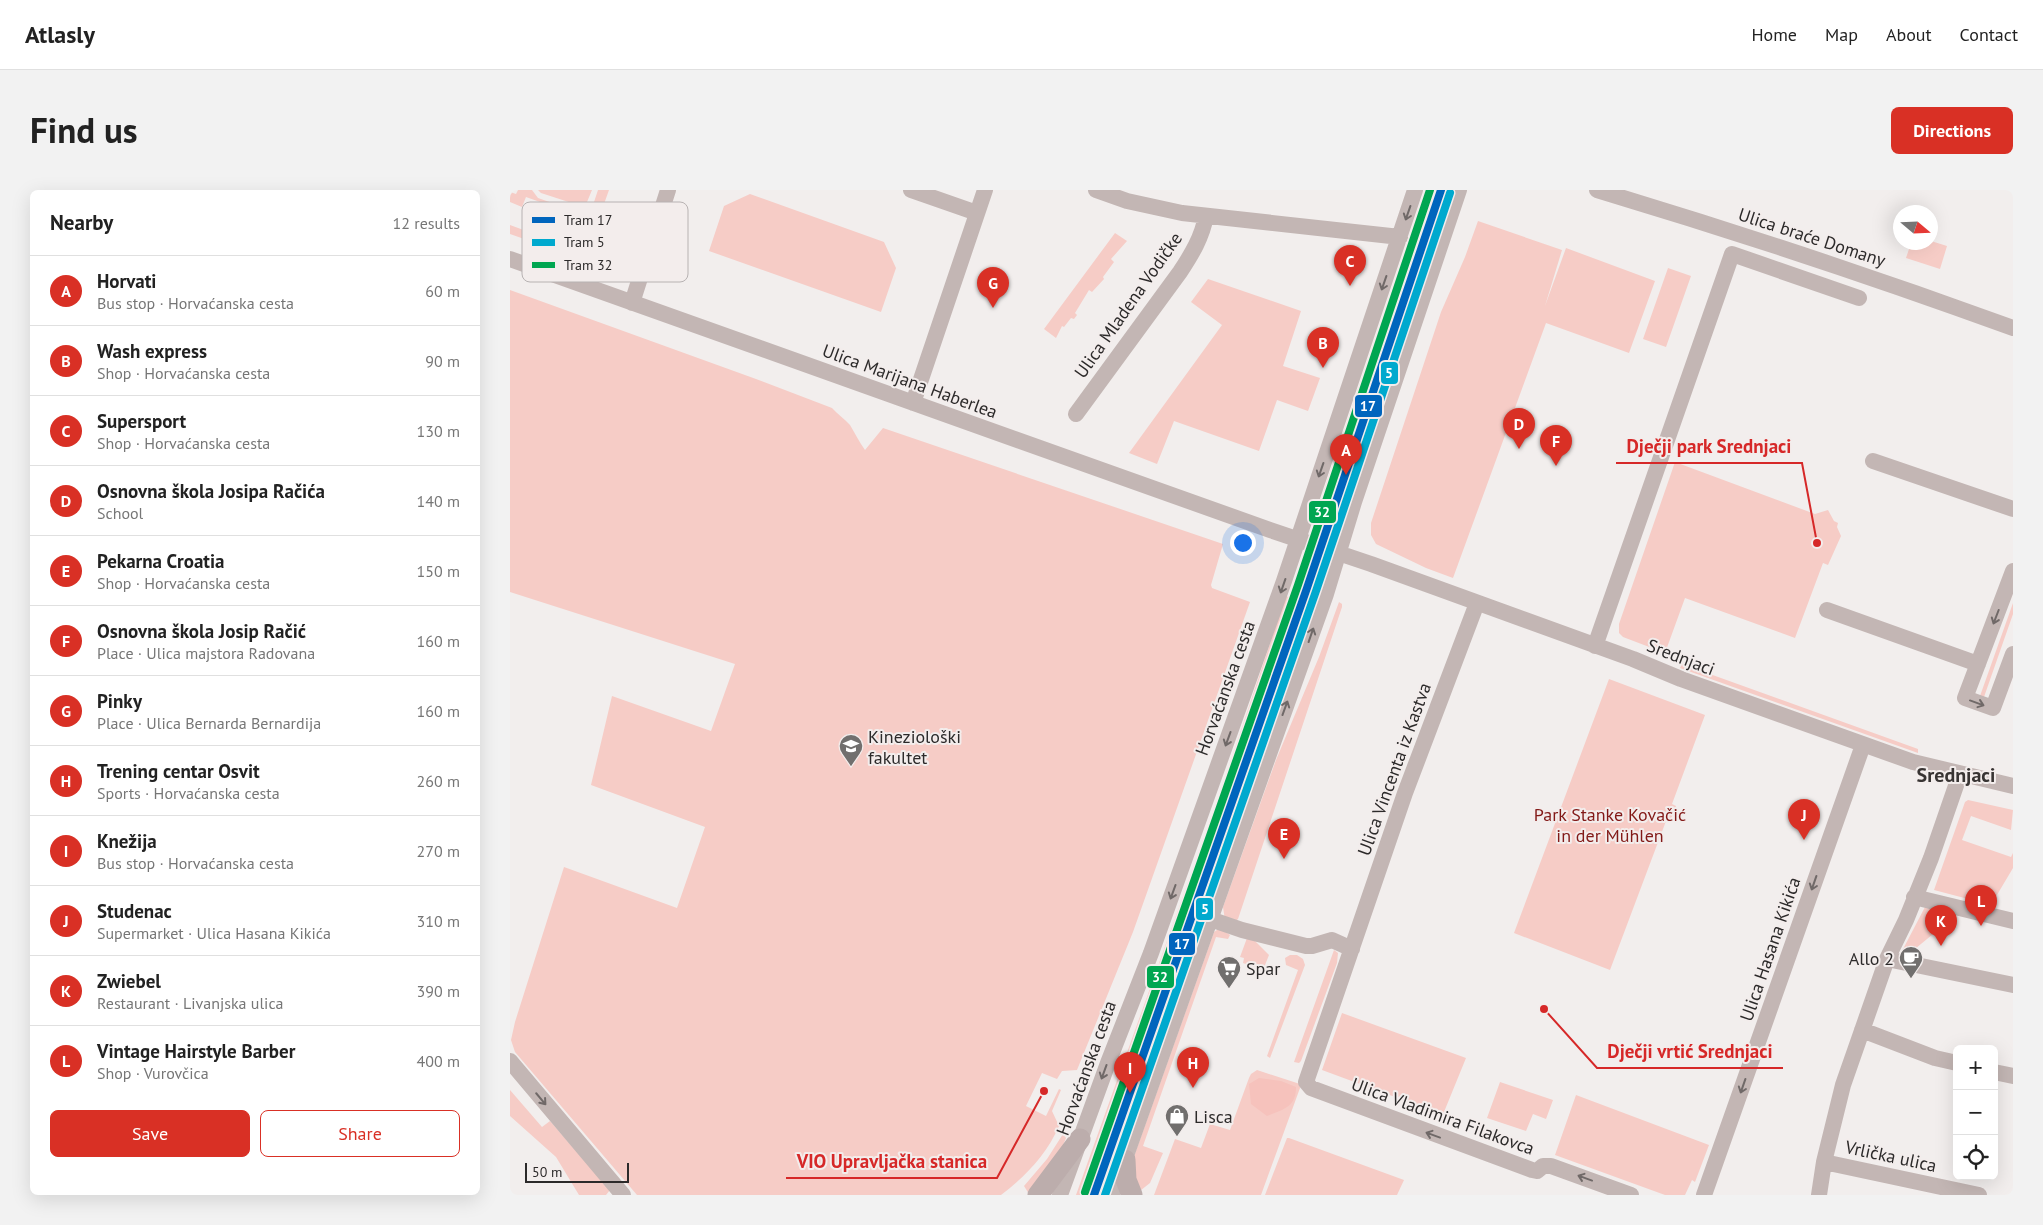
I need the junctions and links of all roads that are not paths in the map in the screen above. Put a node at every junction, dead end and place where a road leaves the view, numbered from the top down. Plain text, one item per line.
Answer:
1 (668, 190) edge
2 (911, 190) edge
3 (985, 190) edge
4 (1096, 190) edge
5 (1416, 190) edge
6 (1459, 190) edge
7 (1597, 190) edge
8 (1131, 195) edge
9 (664, 202) edge
10 (977, 213) junction
11 (1206, 216) junction
12 (1400, 237) junction
13 (510, 259) edge
14 (522, 263) edge
15 (574, 282) edge
16 (639, 282) edge
17 (1859, 298) dead end
18 (632, 303) junction
19 (2013, 328) edge
20 (913, 403) junction
21 (1076, 414) dead end
22 (1872, 461) dead end
23 (2013, 509) edge
24 (1298, 540) junction
25 (1338, 552) junction
26 (2013, 571) edge
27 (1477, 603) junction
28 (1828, 610) dead end
29 (1595, 646) junction
30 (2013, 654) edge
31 (1978, 664) junction
32 (1864, 744) junction
33 (1960, 774) junction
34 (2013, 786) edge
35 (1914, 897) junction
36 (1210, 919) junction
37 (2013, 921) edge
38 (1352, 949) junction
39 (1887, 959) junction
40 (2013, 985) edge
41 (1862, 1030) junction
42 (510, 1061) edge
43 (1953, 1062) edge
44 (1998, 1073) edge
45 (2013, 1076) edge
46 (1307, 1077) joint
47 (1080, 1139) junction
48 (1125, 1160) junction
49 (1824, 1162) junction
50 (623, 1195) edge
51 (1038, 1195) edge
52 (1060, 1195) edge
53 (1112, 1195) edge
54 (1132, 1195) edge
55 (1631, 1195) edge
56 (1704, 1195) edge
57 (1819, 1195) edge
58 (1979, 1195) edge

1 - 9 street
2 - 10 street
3 - 10 street
4 - 8 street
5 -> 12 street, Horvaćanska cesta
6 - 25 street
7 - 19 street, Ulica braće Domany
8 - 11 street
10 - 20 street
11 - 12 street
11 - 21 street, Ulica Mladena Vodičke
12 -> 24 street, Horvaćanska cesta
13 - 14 street, Ulica Marijana Haberlea
15 - 18 street, Ulica Marijana Haberlea
16 - 18 street
17 - 29 street
18 - 20 street, Ulica Marijana Haberlea
20 - 24 street, Ulica Marijana Haberlea
22 - 23 street
24 - 25 street, Ulica Marijana Haberlea
24 -> 47 street, Horvaćanska cesta
25 - 27 street, Srednjaci
36 -> 25 street
26 -> 31 street
27 - 29 street, Srednjaci
27 - 38 street, Ulica Vincenta iz Kastva
28 - 31 street
29 - 32 street, Srednjaci
31 -> 30 street
32 - 33 street, Srednjaci
32 -> 56 street, Ulica Hasana Kikića
33 - 34 street, Srednjaci
33 - 35 street
35 - 37 street
35 - 39 street
36 - 38 street
36 - 48 street
38 - 46 street, Ulica Vincenta iz Kastva
39 - 40 street
39 - 41 street
41 - 43 street
41 - 49 street
42 -> 50 street
44 - 45 street
55 -> 46 street, Ulica Vladimira Filakovca
47 - 51 main road
47 - 52 street, Horvaćanska cesta
48 - 53 street
48 - 54 main road
49 - 57 street
49 - 58 street, Vrlička ulica

